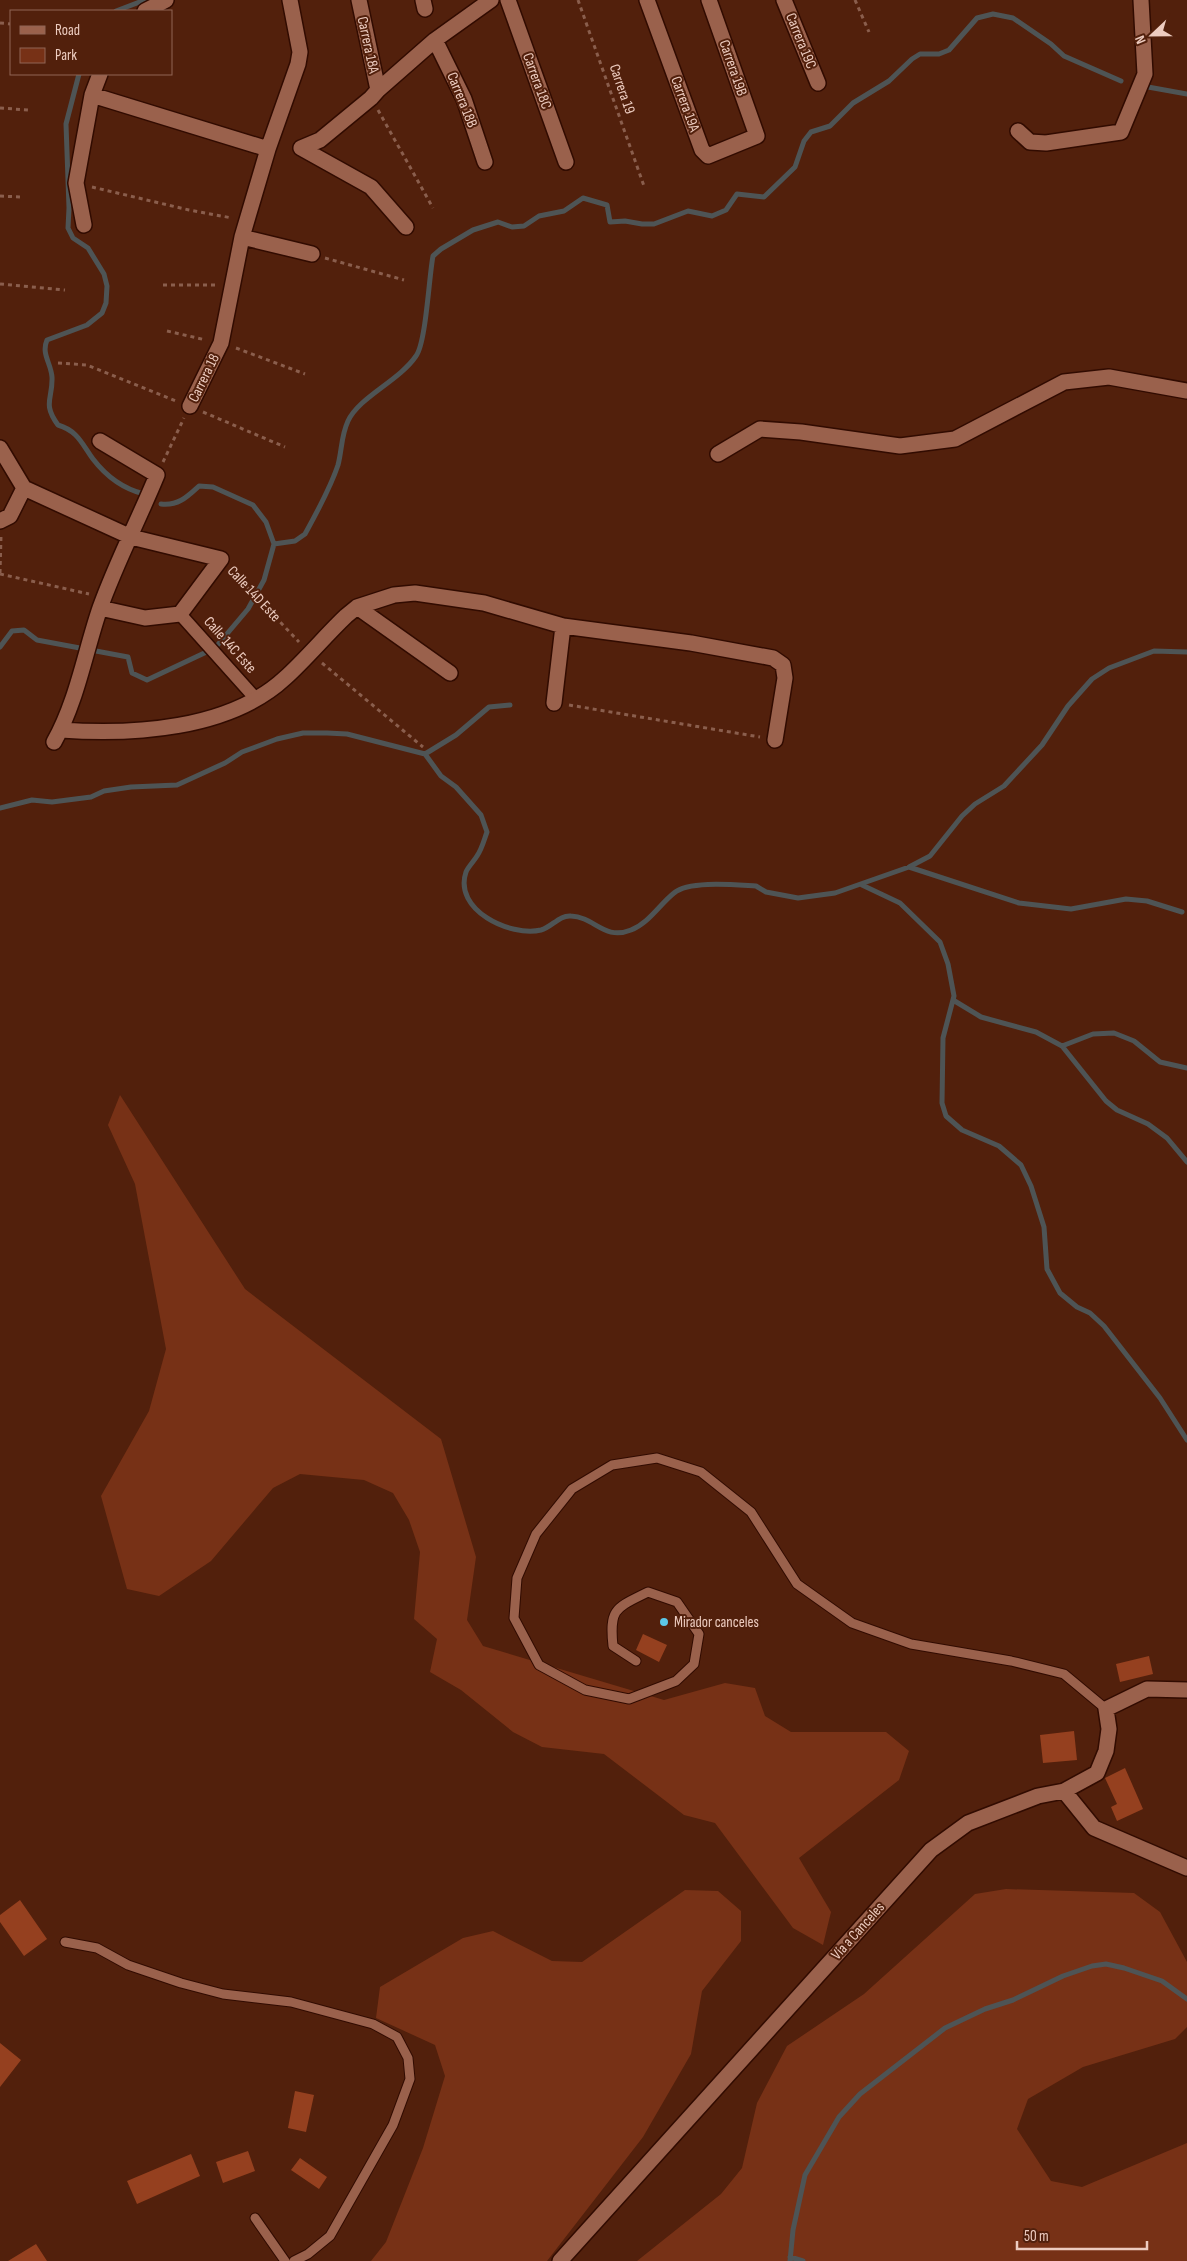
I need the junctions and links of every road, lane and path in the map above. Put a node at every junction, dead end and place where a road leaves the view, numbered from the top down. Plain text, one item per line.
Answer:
1 (166, 0) edge
2 (290, 0) edge
3 (359, 0) edge
4 (491, 0) edge
5 (508, 0) edge
6 (578, 0) edge
7 (648, 0) edge
8 (709, 0) edge
9 (784, 0) edge
10 (855, 0) edge
11 (1141, 0) edge
12 (147, 10) edge
13 (869, 32) dead end
14 (435, 40) junction
15 (100, 75) edge
16 (818, 83) dead end
17 (374, 94) junction
18 (92, 95) junction
19 (0, 108) edge
20 (28, 110) dead end
21 (1018, 130) dead end
22 (757, 136) joint
23 (268, 149) junction
24 (485, 162) dead end
25 (566, 162) dead end
26 (76, 183) junction
27 (644, 186) dead end
28 (0, 196) edge
29 (21, 197) dead end
30 (433, 208) dead end
31 (248, 221) junction
32 (84, 225) dead end
33 (406, 227) dead end
34 (242, 237) junction
35 (312, 254) joint
36 (404, 280) dead end
37 (0, 284) edge
38 (234, 284) junction
39 (163, 285) dead end
40 (65, 290) dead end
41 (58, 363) dead end
42 (1187, 391) edge
43 (190, 406) junction
44 (100, 441) dead end
45 (285, 447) dead end
46 (0, 448) edge
47 (718, 454) dead end
48 (157, 475) junction
49 (24, 488) junction
50 (1, 521) edge
51 (131, 537) junction
52 (221, 559) junction
53 (0, 574) edge
54 (102, 603) junction
55 (358, 607) junction
56 (180, 614) junction
57 (563, 626) junction
58 (310, 652) junction
59 (450, 673) dead end
60 (256, 699) junction
61 (554, 703) joint
62 (775, 740) joint
63 (423, 747) dead end
64 (636, 1661) dead end
65 (1187, 1690) edge
66 (1106, 1709) junction
67 (1064, 1791) junction
68 (1187, 1868) edge
69 (65, 1942) dead end
70 (256, 2218) dead end
71 (285, 2261) edge
72 (294, 2261) edge
73 (560, 2261) edge

1 - 12 street
2 - 23 street, Carrera 18
3 - 17 street, Carrera 18A
4 - 14 street
5 - 25 street, Carrera 18C
6 - 27 path, Carrera 19
7 - 22 street, Carrera 19A
8 - 22 street, Carrera 19B
9 - 16 street, Carrera 19C
10 - 13 path
11 - 21 street
14 - 17 street
14 - 24 street, Carrera 18B
15 - 18 street
17 - 30 path
17 - 33 street
18 - 23 street
18 - 26 street
19 - 20 path
23 - 31 street, Carrera 18
26 - 31 path
26 - 32 street
28 - 29 path
31 - 34 street, Carrera 18
34 - 35 street
34 - 38 street, Carrera 18
35 - 36 path
37 - 40 path
38 - 39 path
38 - 43 street, Carrera 18
41 - 43 path
42 - 47 street
43 - 45 path
43 - 48 path, Carrera 18
44 - 48 street
46 - 49 street
48 - 51 street
49 - 50 street
49 - 51 street, Calle 14D Este
50 - 53 path
51 - 52 street, Calle 14D Este
51 - 54 street
52 - 56 street
52 - 58 path, Calle 14D Este
53 - 54 path
54 - 56 street
54 - 60 street
55 - 57 street
55 - 58 street
55 - 59 street
56 - 60 street, Calle 14C Este
57 - 61 street
57 - 62 street
58 - 60 street
58 - 63 path, Calle 14D Este
61 - 62 path
64 - 66 lane
65 - 66 street
66 - 67 street, Vía a Canceles
67 - 68 street
67 - 73 street, Vía a Canceles
69 - 72 lane
70 - 71 lane

